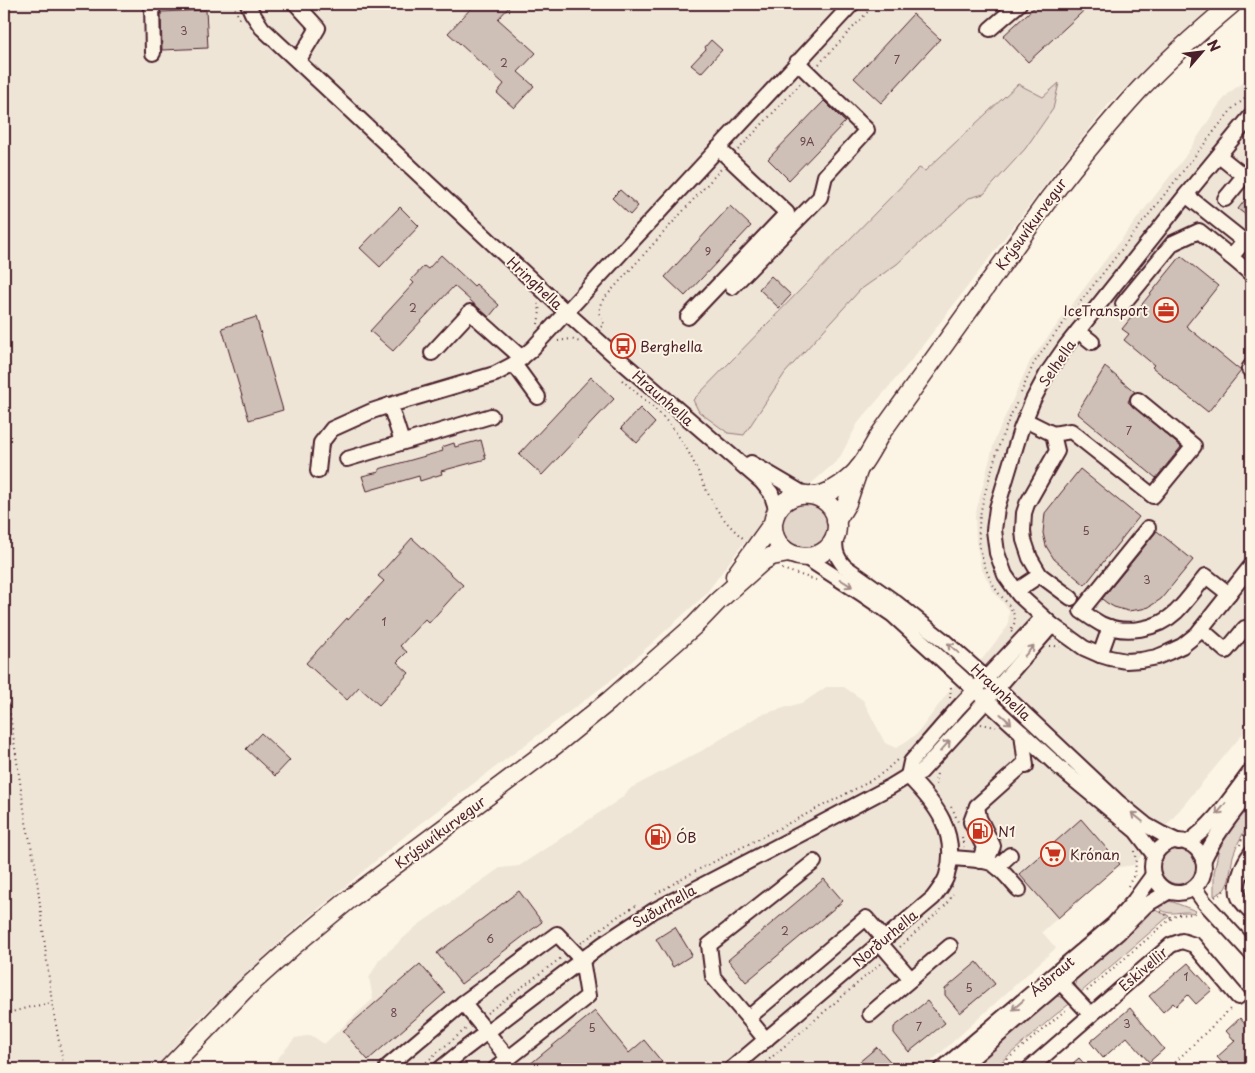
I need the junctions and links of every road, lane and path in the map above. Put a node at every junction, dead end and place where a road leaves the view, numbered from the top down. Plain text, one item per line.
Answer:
1 (152, 4) edge
2 (233, 4) edge
3 (248, 4) edge
4 (296, 4) edge
5 (852, 4) edge
6 (1019, 4) edge
7 (1232, 4) edge
8 (242, 23) dead end
9 (990, 29) dead end
10 (153, 53) dead end
11 (298, 61) junction
12 (797, 62) junction
13 (1251, 116) edge
14 (718, 148) junction
15 (1219, 156) junction
16 (1186, 195) junction
17 (1225, 200) dead end
18 (1158, 231) junction
19 (1173, 243) junction
20 (1248, 245) edge
21 (1231, 257) junction
22 (1251, 274) edge
23 (732, 287) dead end
24 (534, 298) dead end
25 (1123, 304) dead end
26 (566, 312) junction
27 (688, 317) dead end
28 (1078, 331) junction
29 (544, 335) junction
30 (1092, 342) dead end
31 (432, 353) dead end
32 (603, 354) junction
33 (518, 361) junction
34 (616, 375) dead end
35 (538, 397) dead end
36 (1138, 400) dead end
37 (390, 405) junction
38 (491, 416) dead end
39 (1025, 420) junction
40 (1052, 434) junction
41 (402, 442) junction
42 (717, 443) junction
43 (347, 458) dead end
44 (859, 468) junction
45 (318, 471) dead end
46 (811, 495) junction
47 (775, 517) junction
48 (1148, 528) dead end
49 (835, 529) junction
50 (760, 554) junction
51 (797, 555) junction
52 (1251, 566) edge
53 (1040, 575) junction
54 (819, 582) dead end
55 (1016, 591) junction
56 (1230, 594) junction
57 (1071, 598) dead end
58 (1047, 621) junction
59 (1110, 627) junction
60 (1245, 628) dead end
61 (1201, 629) junction
62 (1100, 655) junction
63 (4, 674) edge
64 (986, 678) junction
65 (950, 684) dead end
66 (997, 688) junction
67 (975, 691) junction
68 (986, 701) junction
69 (958, 708) junction
70 (970, 718) junction
71 (1001, 730) dead end
72 (1022, 733) junction
73 (1251, 751) edge
74 (1248, 765) edge
75 (938, 772) dead end
76 (908, 776) junction
77 (1251, 790) edge
78 (940, 792) dead end
79 (950, 805) dead end
80 (1251, 823) edge
81 (1183, 842) junction
82 (1145, 843) junction
83 (1245, 851) edge
84 (1010, 855) dead end
85 (1155, 856) junction
86 (957, 859) junction
87 (814, 862) dead end
88 (1203, 862) junction
89 (988, 863) junction
90 (1153, 875) junction
91 (1228, 886) dead end
92 (1194, 888) junction
93 (1019, 890) dead end
94 (1142, 890) junction
95 (1168, 892) junction
96 (953, 894) dead end
97 (1151, 902) junction
98 (1205, 903) junction
99 (1251, 912) edge
100 (1172, 918) junction
101 (882, 941) junction
102 (950, 946) dead end
103 (1251, 954) edge
104 (891, 955) junction
105 (582, 960) junction
106 (911, 979) junction
107 (1061, 983) junction
108 (1077, 1000) junction
109 (52, 1003) junction
110 (462, 1003) junction
111 (1234, 1003) joint
112 (4, 1013) edge
113 (870, 1014) dead end
114 (1091, 1015) junction
115 (748, 1018) junction
116 (486, 1033) junction
117 (766, 1040) junction
118 (508, 1058) junction
119 (387, 1067) dead end
120 (64, 1069) edge
121 (168, 1069) edge
122 (440, 1069) edge
123 (495, 1069) edge
124 (731, 1069) edge
125 (758, 1069) edge
126 (942, 1069) edge
127 (959, 1069) edge
128 (996, 1069) edge
129 (1029, 1069) edge
130 (1168, 1069) edge

1 - 10 street
2 - 8 path
3 - 11 street, Hringhella
4 - 11 street
5 - 12 street, Hringhella
6 - 9 street
7 - 44 main road, Krýsuvíkurvegur
11 - 26 street, Hringhella
12 - 14 street, Hringhella
12 - 23 street
13 - 15 street, Selhella
14 - 26 street, Hringhella
14 - 27 street
15 - 16 street, Selhella
15 - 17 street
16 - 18 street, Selhella
16 - 20 street
18 - 19 street
18 - 28 street, Selhella
19 - 21 street
19 - 25 street
20 - 21 street
21 - 22 street
24 - 29 path
26 - 29 street
26 - 32 street, Hraunhella
28 - 30 street
28 - 39 street, Selhella
29 - 32 path
29 - 33 street
31 - 33 street
32 - 42 street, Hraunhella
33 - 35 street
33 - 37 street
34 - 50 path
36 - 40 street
37 - 41 street
37 - 45 street
38 - 41 street
39 - 40 street
39 - 55 street, Selhella
40 - 53 street
41 - 43 street
42 - 46 street, Hraunhella
42 - 47 street, Hraunhella
44 - 46 main road, Krýsuvíkurvegur
44 - 49 main road, Krýsuvíkurvegur
46 - 47 main road
46 - 49 main road
47 - 50 main road, Krýsuvíkurvegur
47 - 51 main road
48 - 59 street
49 - 51 main road
64 -> 49 street, Hraunhella
50 - 51 main road
50 - 54 path
50 - 121 main road, Krýsuvíkurvegur
51 -> 67 street, Hraunhella
52 - 56 street, Selhella
53 - 55 street
53 - 57 street
55 - 58 street, Selhella
56 - 59 street
56 - 61 street, Selhella
58 - 62 street, Selhella
58 - 64 street
66 -> 58 street
59 - 62 street
60 - 61 street
61 - 62 street, Selhella
63 - 109 path
64 - 66 street, Hraunhella
64 - 67 street
65 - 69 path
66 - 68 street
81 -> 66 street, Hraunhella
67 - 68 street, Hraunhella
67 - 69 street
68 - 70 street, Suðurhella
68 -> 72 street, Hraunhella
69 - 76 street
70 - 71 path
76 -> 70 street, Suðurhella
72 - 82 street, Hraunhella
72 - 89 street
73 - 74 path
74 -> 81 street
75 - 78 path
76 - 86 street, Norðurhella
76 - 105 street, Suðurhella
77 - 88 street
79 - 86 path
80 - 83 path
81 - 85 street
81 - 88 street
82 - 85 street, Hraunhella
82 - 94 path
83 - 99 street
84 - 89 street
85 - 90 street
86 - 89 street
86 - 101 street, Norðurhella
87 - 115 street
88 - 92 street
89 - 93 street
90 - 94 street, Ásbraut
90 - 95 street
91 - 98 path
92 - 95 street
92 - 98 street
94 -> 126 street, Ásbraut
95 - 97 street, Ásbraut
96 - 104 path
97 - 100 path
97 - 107 street, Ásbraut
98 - 100 path
98 - 103 street
100 - 108 path
101 - 104 street
101 - 115 street
101 - 117 street, Norðurhella
102 - 106 street
104 - 106 street
104 - 125 path
105 - 110 street
105 - 116 street, Suðurhella
105 - 118 street
106 - 113 street
107 - 108 street
107 - 127 street, Ásbraut
108 - 114 street
108 - 128 path
109 - 112 path
109 - 120 path
110 - 116 street
110 - 119 street
111 - 114 street, Eskivellir
111 - 130 path
114 - 129 street, Eskivellir
115 - 117 street
116 - 118 street
116 - 122 street, Suðurhella
117 - 124 street, Norðurhella
118 - 123 street

